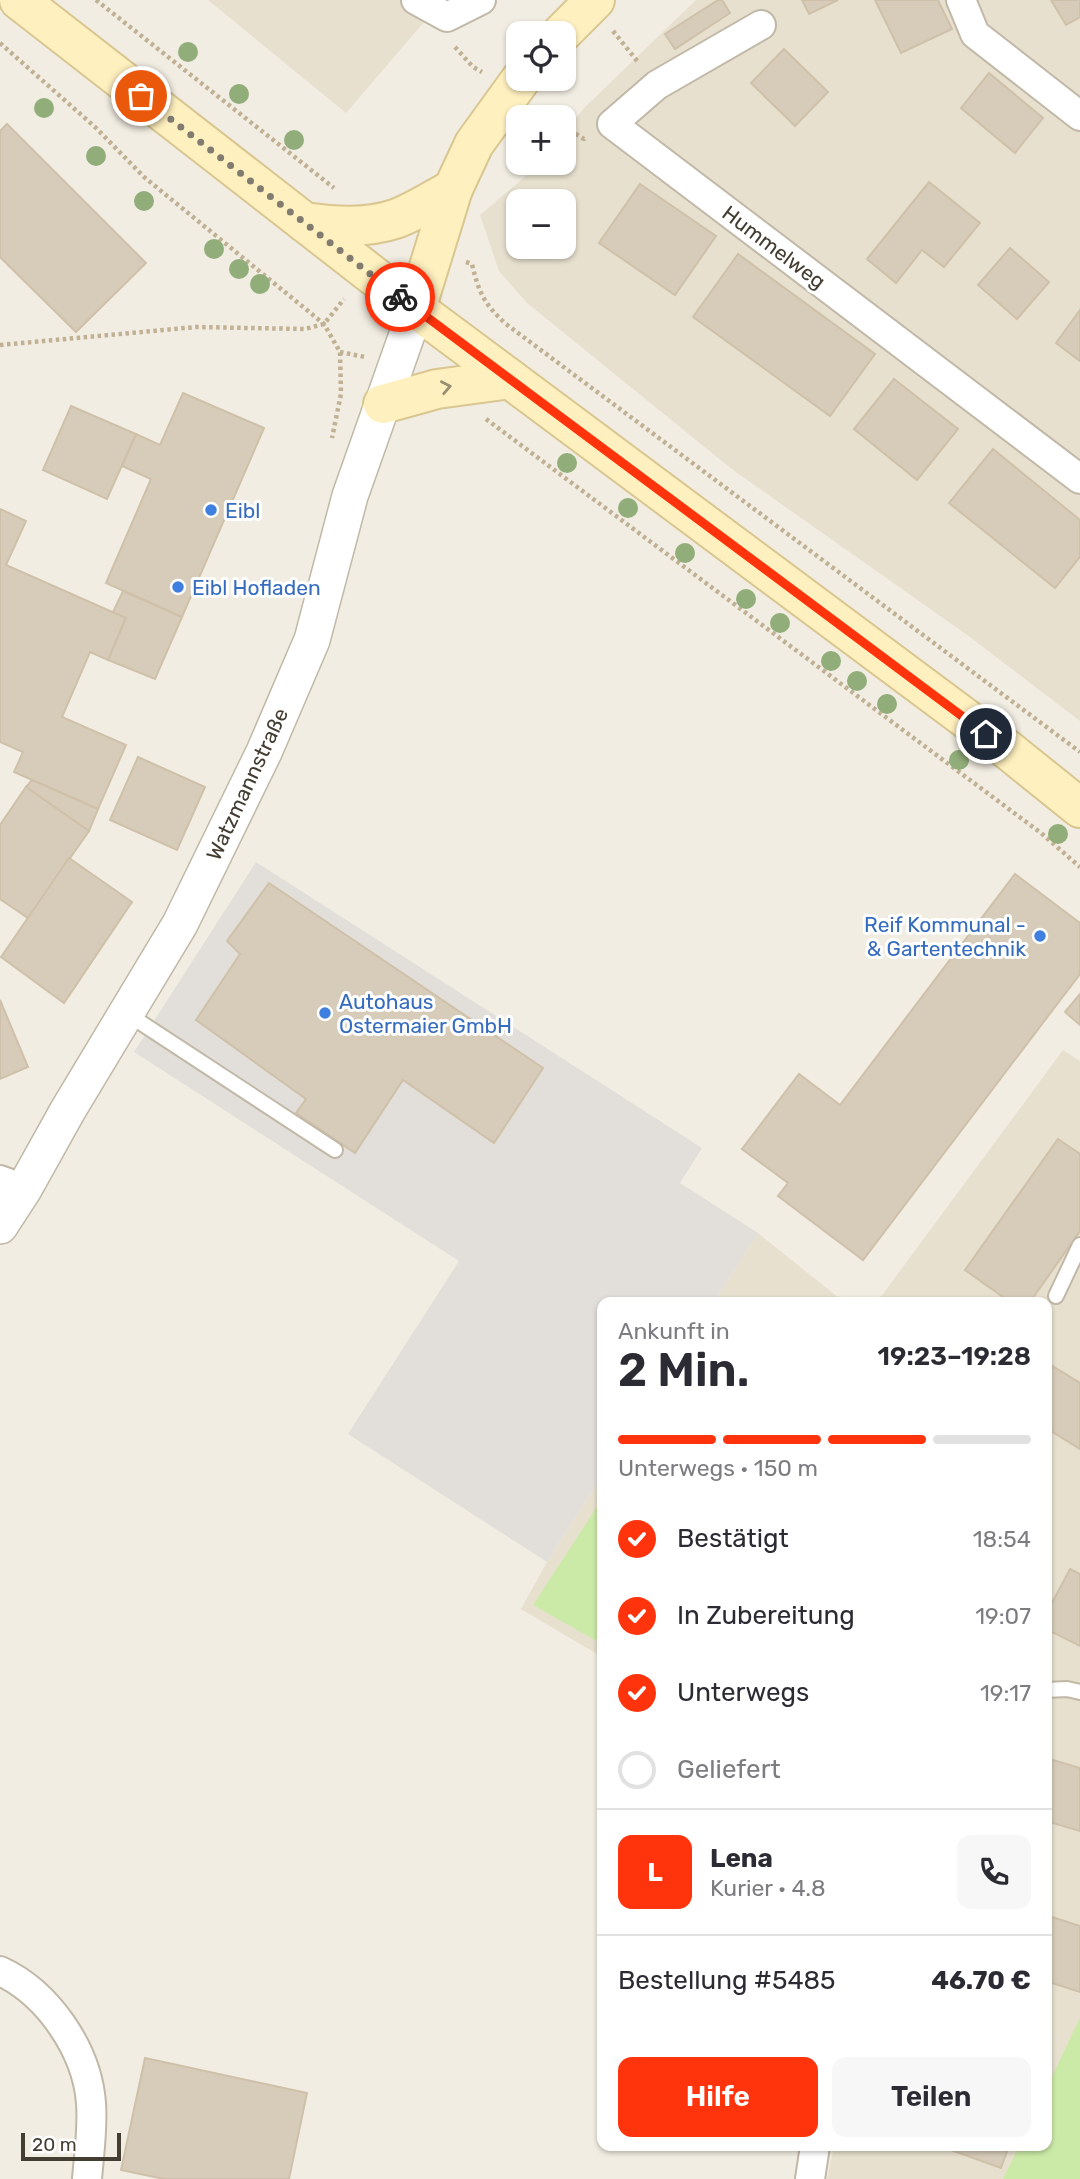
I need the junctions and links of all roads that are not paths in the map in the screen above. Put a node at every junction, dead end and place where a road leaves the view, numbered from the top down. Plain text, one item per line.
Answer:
1 (19, 0) edge
2 (416, 0) edge
3 (481, 0) edge
4 (961, 0) edge
5 (593, 2) edge
6 (574, 21) edge
7 (761, 25) dead end
8 (513, 91) edge
9 (1080, 116) edge
10 (453, 189) junction
11 (304, 222) junction
12 (416, 309) junction
13 (510, 379) junction
14 (383, 404) junction
15 (1080, 479) edge
16 (1080, 808) edge
17 (126, 1013) junction
18 (335, 1150) dead end
19 (12, 1185) edge
20 (0, 1226) edge
21 (1080, 1245) edge
22 (1056, 1296) dead end
23 (1052, 1690) edge
24 (1080, 1692) edge
25 (0, 1971) edge
26 (814, 2151) edge
27 (87, 2179) edge
28 (810, 2179) edge

1 - 11 main road
2 - 3 street
4 - 9 street
5 - 6 main road
7 - 15 street, Hummelweg
8 - 10 main road
10 - 11 main road
10 - 12 main road
11 - 12 main road
12 - 13 main road
12 - 14 street, Watzmannstraße
14 -> 13 main road
13 - 16 main road
14 - 17 street, Watzmannstraße
17 - 18 lane
17 - 19 street, Watzmannstraße
19 - 20 street, Watzmannstraße
21 - 22 lane
23 - 24 lane
25 - 27 street
26 - 28 street

